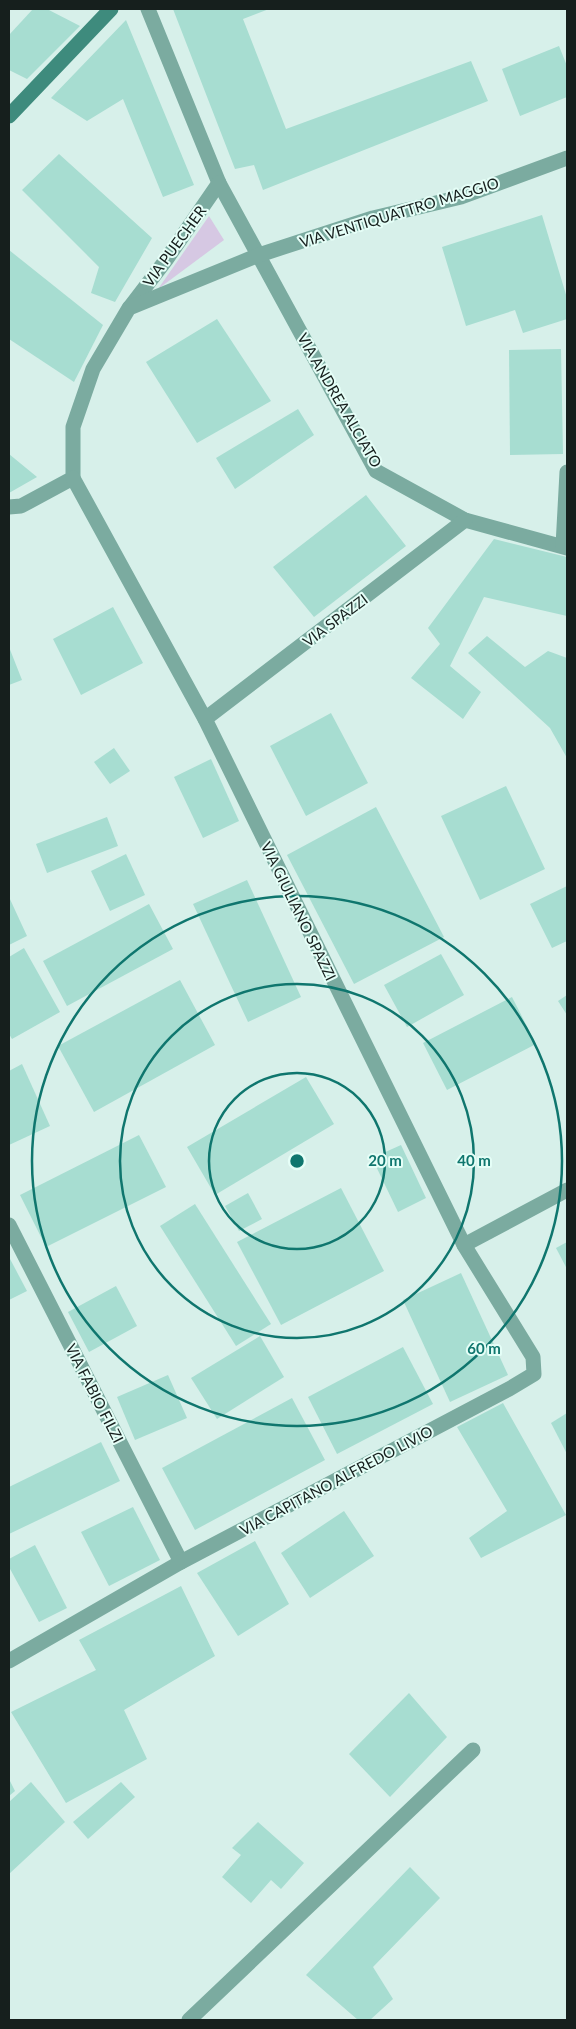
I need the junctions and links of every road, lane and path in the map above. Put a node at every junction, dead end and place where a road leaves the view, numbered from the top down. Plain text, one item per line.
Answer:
1 (148, 9) edge
2 (107, 10) edge
3 (9, 116) edge
4 (567, 158) edge
5 (219, 183) junction
6 (258, 254) junction
7 (129, 308) junction
8 (567, 472) edge
9 (73, 478) junction
10 (9, 508) edge
11 (465, 520) junction
12 (565, 547) edge
13 (205, 719) junction
14 (567, 1190) edge
15 (9, 1225) edge
16 (464, 1245) junction
17 (181, 1562) junction
18 (9, 1661) edge
19 (473, 1750) dead end
20 (189, 2020) edge

1 - 5 street, VIA ANDREA ALCIATO
2 - 3 street
4 - 6 street, VIA VENTIQUATTRO MAGGIO
5 - 6 street, VIA ANDREA ALCIATO
5 - 7 street, VIA PUECHER
6 - 7 street, VIA PUECHER
6 - 11 street, VIA ANDREA ALCIATO
7 - 9 street, VIA PUECHER
8 - 12 street
9 - 10 street
9 - 13 street, VIA GIULIANO SPAZZI
11 - 12 street, VIA ANDREA ALCIATO
11 - 13 street, VIA SPAZZI
13 - 16 street, VIA GIULIANO SPAZZI
14 - 16 street
15 - 17 street, VIA FABIO FILZI
16 - 17 street, VIA CAPITANO ALFREDO LIVIO
17 - 18 street, VIA CAPITANO ALFREDO LIVIO
19 - 20 street

